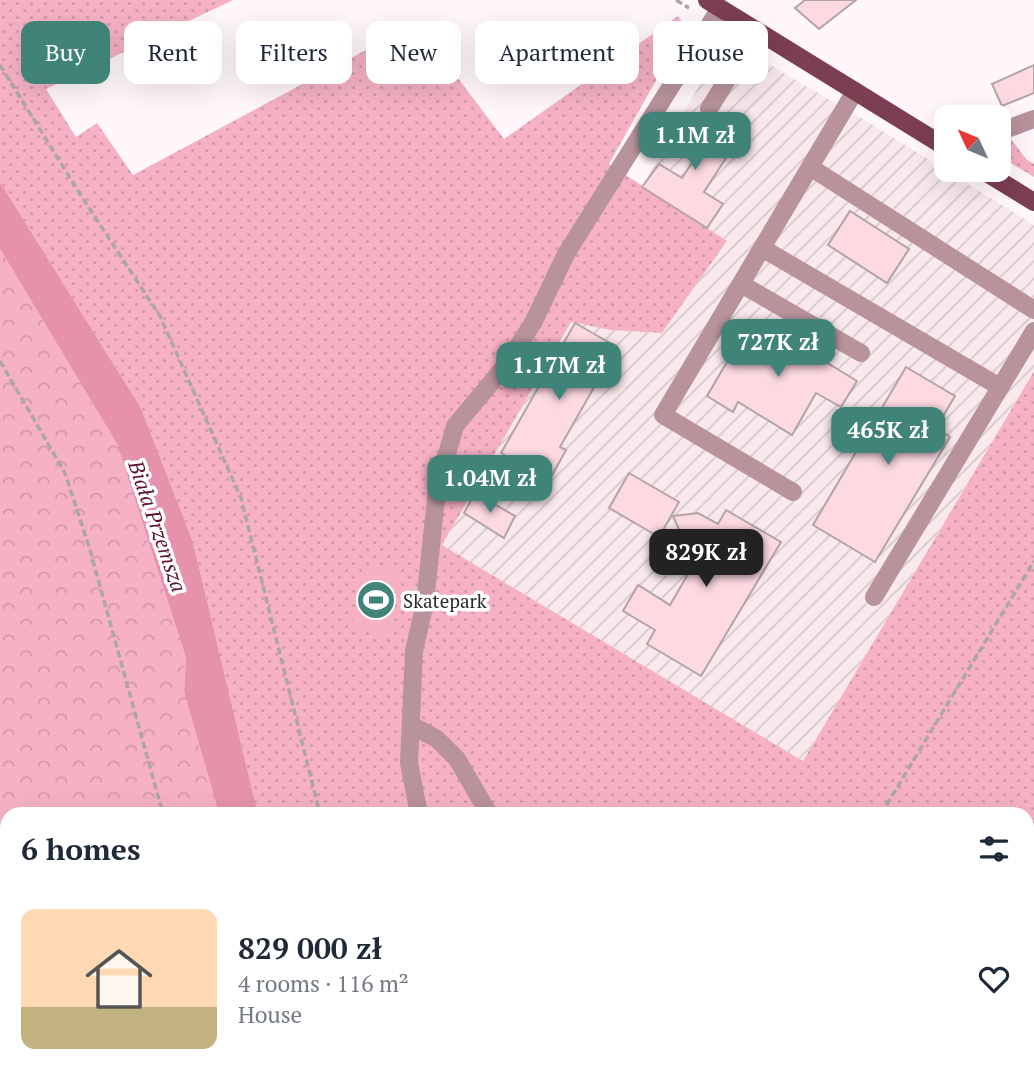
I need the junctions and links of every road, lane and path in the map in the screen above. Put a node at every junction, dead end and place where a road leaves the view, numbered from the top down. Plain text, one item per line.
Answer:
1 (714, 4) edge
2 (741, 21) edge
3 (768, 38) edge
4 (0, 65) edge
5 (724, 84) edge
6 (855, 91) junction
7 (709, 108) dead end
8 (1034, 119) edge
9 (1012, 127) edge
10 (934, 140) edge
11 (810, 167) junction
12 (1002, 182) edge
13 (1034, 202) edge
14 (762, 248) junction
15 (741, 284) junction
16 (1034, 310) edge
17 (1034, 331) edge
18 (861, 353) dead end
19 (0, 361) edge
20 (1000, 387) junction
21 (793, 492) dead end
22 (1034, 561) edge
23 (874, 597) dead end
24 (411, 725) junction
25 (161, 807) edge
26 (318, 807) edge
27 (418, 807) edge
28 (485, 807) edge
29 (885, 807) edge

1 - 2 main road
1 - 24 street
3 - 6 main road
4 - 26 path
5 - 7 street
6 - 10 main road
6 - 11 street
8 - 9 street
11 - 14 street
11 - 16 street
12 - 13 main road
14 - 15 street
14 - 20 street
15 - 18 street
15 - 21 street
17 - 20 street
19 - 25 path
20 - 23 street
22 - 29 path
24 - 27 street
24 - 28 street

